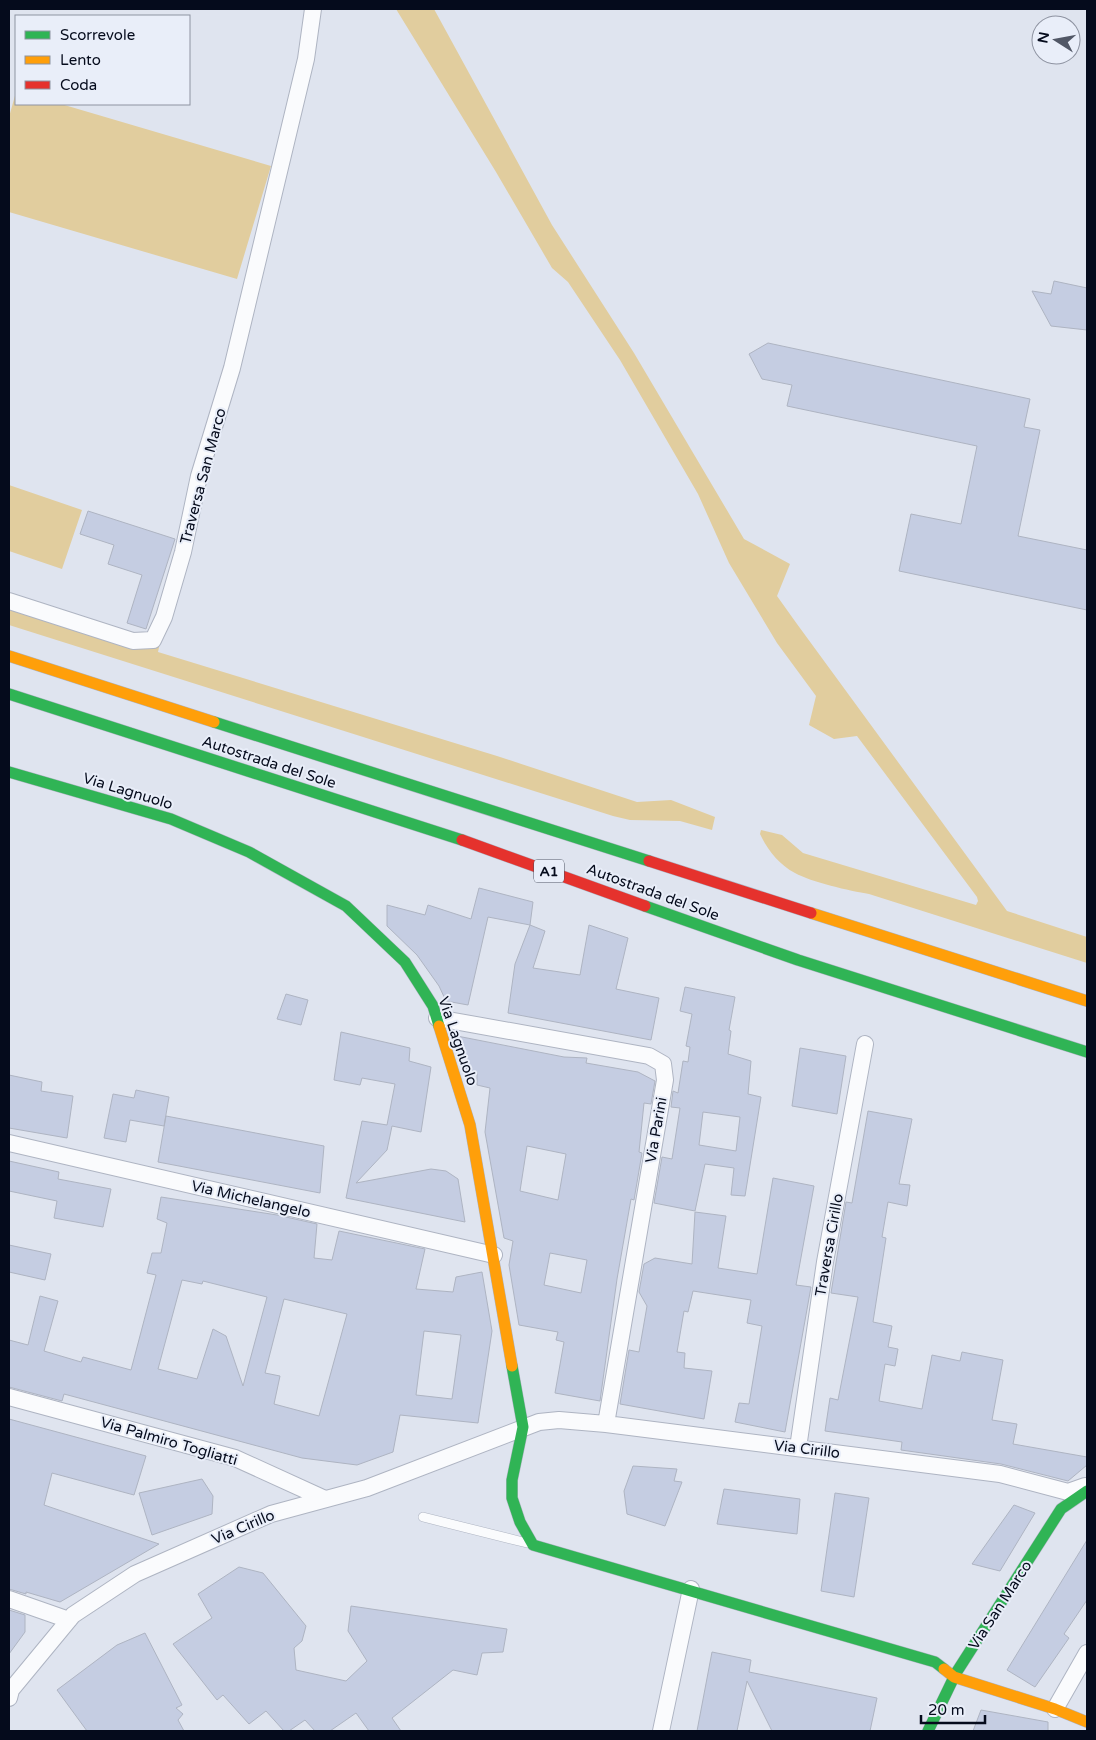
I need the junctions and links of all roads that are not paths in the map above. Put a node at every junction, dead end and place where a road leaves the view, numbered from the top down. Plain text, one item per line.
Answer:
1 (313, 9) edge
2 (9, 601) edge
3 (9, 656) edge
4 (9, 694) edge
5 (9, 772) edge
6 (1087, 1001) edge
7 (437, 1018) junction
8 (865, 1044) dead end
9 (1087, 1052) edge
10 (9, 1144) edge
11 (494, 1255) junction
12 (9, 1397) edge
13 (606, 1424) junction
14 (524, 1427) junction
15 (798, 1448) junction
16 (1087, 1485) edge
17 (1087, 1491) edge
18 (325, 1499) junction
19 (423, 1516) dead end
20 (532, 1545) junction
21 (691, 1589) junction
22 (9, 1598) edge
23 (69, 1620) junction
24 (1087, 1653) edge
25 (954, 1678) junction
26 (10, 1692) edge
27 (1055, 1710) junction
28 (1087, 1722) edge
29 (661, 1731) edge
30 (928, 1731) edge

1 - 2 street, Traversa San Marco
3 - 6 main road, Autostrada del Sole
4 - 9 main road, Autostrada del Sole / A1
5 - 7 main road, Via Lagnuolo
7 - 11 main road, Via Lagnuolo
7 - 13 street, Via Parini
8 - 15 street, Traversa Cirillo
10 - 11 street, Via Michelangelo
11 - 14 main road, Via Lagnuolo
12 - 18 street, Via Palmiro Togliatti
13 - 14 street, Via Cirillo
13 - 15 street, Via Cirillo
14 - 18 street, Via Cirillo
14 - 20 main road
15 - 16 street, Via Cirillo
17 - 25 main road, Via San Marco
18 - 23 street, Via Cirillo
19 - 20 lane
20 - 21 main road
21 - 25 main road
21 - 29 street
22 - 23 street
23 - 26 street, Via Cirillo
24 - 27 street
25 - 27 main road
25 - 30 main road, Via San Marco
27 - 28 main road

